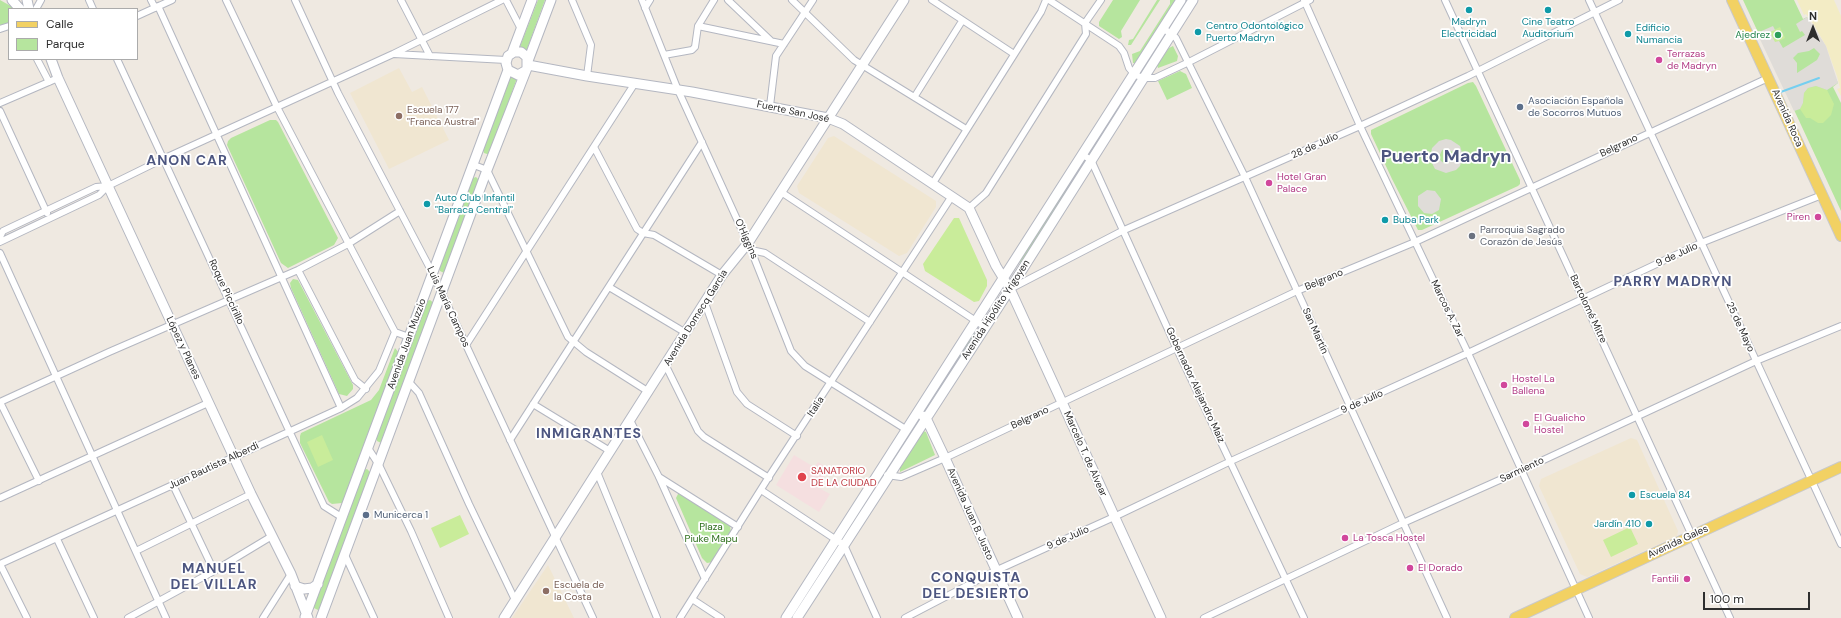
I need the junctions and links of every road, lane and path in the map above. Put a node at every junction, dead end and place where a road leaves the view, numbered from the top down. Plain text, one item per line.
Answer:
1 (12, 0) edge
2 (151, 0) edge
3 (226, 0) edge
4 (295, 0) edge
5 (401, 0) edge
6 (502, 0) edge
7 (506, 0) edge
8 (532, 0) edge
9 (551, 0) edge
10 (572, 0) edge
11 (642, 0) edge
12 (650, 0) edge
13 (714, 0) edge
14 (728, 0) edge
15 (792, 0) edge
16 (813, 0) edge
17 (904, 0) edge
18 (932, 0) edge
19 (1048, 0) edge
20 (1101, 0) edge
21 (1182, 0) edge
22 (1193, 0) edge
23 (1445, 0) edge
24 (1589, 0) edge
25 (1619, 0) edge
26 (1732, 0) edge
27 (168, 1) edge
28 (1307, 1) edge
29 (156, 7) junction
30 (19, 8) edge
31 (645, 8) junction
32 (1594, 12) junction
33 (805, 13) junction
34 (138, 16) edge
35 (962, 21) junction
36 (1085, 23) junction
37 (698, 26) junction
38 (1163, 28) junction
39 (521, 29) junction
40 (1172, 34) junction
41 (422, 40) junction
42 (772, 42) junction
43 (784, 44) junction
44 (393, 54) junction
45 (1014, 54) junction
46 (664, 55) junction
47 (430, 56) junction
48 (509, 56) junction
49 (38, 60) edge
50 (46, 60) edge
51 (51, 60) edge
52 (117, 60) edge
53 (1189, 62) junction
54 (864, 65) junction
55 (527, 66) junction
56 (508, 70) junction
57 (1478, 71) junction
58 (1135, 75) junction
59 (587, 76) junction
60 (58, 78) junction
61 (1144, 78) junction
62 (1768, 78) junction
63 (49, 82) junction
64 (333, 82) junction
65 (635, 83) junction
66 (678, 90) junction
67 (915, 96) junction
68 (0, 103) edge
69 (770, 106) junction
70 (277, 107) junction
71 (0, 111) edge
72 (828, 118) junction
73 (1360, 126) junction
74 (966, 129) junction
75 (1649, 132) junction
76 (215, 135) junction
77 (702, 142) junction
78 (594, 147) junction
79 (1083, 155) junction
80 (163, 159) junction
81 (1091, 160) junction
82 (474, 165) junction
83 (487, 170) junction
84 (1245, 177) junction
85 (933, 182) junction
86 (108, 186) junction
87 (1531, 188) junction
88 (781, 192) junction
89 (1822, 195) junction
90 (952, 196) junction
91 (969, 208) junction
92 (46, 211) junction
93 (400, 211) junction
94 (50, 218) junction
95 (1122, 231) junction
96 (643, 233) junction
97 (1841, 236) edge
98 (0, 237) edge
99 (0, 242) edge
100 (1415, 242) junction
101 (1701, 243) junction
102 (348, 244) junction
103 (750, 246) junction
104 (526, 252) junction
105 (0, 253) edge
106 (298, 270) junction
107 (903, 272) junction
108 (433, 274) junction
109 (722, 275) junction
110 (282, 278) junction
111 (1003, 278) junction
112 (609, 287) junction
113 (1010, 289) junction
114 (1297, 291) junction
115 (442, 295) junction
116 (1583, 299) junction
117 (230, 301) junction
118 (705, 302) junction
119 (976, 321) junction
120 (870, 322) junction
121 (173, 325) junction
122 (1841, 326) edge
123 (985, 327) junction
124 (395, 332) junction
125 (686, 333) junction
126 (409, 337) junction
127 (572, 343) junction
128 (466, 345) junction
129 (1176, 347) junction
130 (1468, 353) junction
131 (1756, 361) junction
132 (666, 366) junction
133 (56, 376) junction
134 (409, 382) junction
135 (831, 384) junction
136 (366, 389) junction
137 (649, 392) junction
138 (0, 402) edge
139 (208, 403) junction
140 (1062, 403) junction
141 (533, 404) junction
142 (1350, 407) junction
143 (341, 408) junction
144 (922, 416) junction
145 (1637, 416) junction
146 (630, 420) junction
147 (907, 430) junction
148 (290, 432) junction
149 (797, 436) junction
150 (510, 440) junction
151 (368, 448) junction
152 (610, 451) junction
153 (93, 456) junction
154 (234, 457) junction
155 (944, 458) junction
156 (1231, 461) junction
157 (379, 464) junction
158 (1841, 467) edge
159 (1522, 470) junction
160 (880, 471) junction
161 (597, 472) junction
162 (888, 476) junction
163 (659, 477) junction
164 (769, 478) junction
165 (1811, 480) junction
166 (39, 481) junction
167 (173, 485) junction
168 (761, 490) junction
169 (251, 494) junction
170 (0, 498) edge
171 (117, 511) junction
172 (1114, 517) junction
173 (342, 518) junction
174 (1404, 523) junction
175 (192, 524) junction
176 (738, 527) junction
177 (272, 536) junction
178 (1691, 536) junction
179 (555, 537) junction
180 (57, 538) junction
181 (836, 539) junction
182 (1841, 544) edge
183 (844, 545) junction
184 (136, 551) junction
185 (345, 555) junction
186 (0, 564) edge
187 (214, 571) junction
188 (996, 571) junction
189 (291, 574) junction
190 (705, 579) junction
191 (1286, 579) junction
192 (318, 584) junction
193 (295, 586) junction
194 (1576, 591) junction
195 (692, 599) junction
196 (515, 600) junction
197 (159, 601) junction
198 (306, 617) edge
199 (27, 618) edge
200 (94, 618) edge
201 (128, 618) edge
202 (166, 618) edge
203 (263, 618) edge
204 (321, 618) edge
205 (374, 618) edge
206 (449, 618) edge
207 (504, 618) edge
208 (593, 618) edge
209 (657, 618) edge
210 (680, 618) edge
211 (721, 618) edge
212 (786, 618) edge
213 (797, 618) edge
214 (877, 618) edge
215 (906, 618) edge
216 (1018, 618) edge
217 (1161, 618) edge
218 (1204, 618) edge
219 (1304, 618) edge
220 (1447, 618) edge
221 (1516, 618) edge
222 (1589, 618) edge
223 (1730, 618) edge

1 - 30 main road
2 - 29 street
3 - 70 street
4 - 64 street, Luis María Campos
5 - 41 street
6 - 41 street
7 - 39 street
8 - 39 main road
9 - 55 main road, Avenida Juan Muzzio
10 - 59 street
11 - 31 street, O'Higgins
12 - 31 street
13 - 37 street
14 - 42 street
15 - 33 street
16 - 33 street
17 - 54 main road, Avenida Domecq García
18 - 35 street
19 - 36 street
19 - 45 street
20 - 36 street
21 - 38 main road, Avenida Hipólito Yrigoyen
22 - 40 main road, Avenida Hipólito Yrigoyen
23 - 57 street, Bartolomé Mitre
24 - 32 street, 25 de Mayo
25 - 32 street, 28 de Julio
26 - 62 main road, Avenida Roca
27 - 29 street
28 - 53 street
28 - 73 street, Marcos A. Zar
29 - 34 street
29 - 76 street
31 - 46 street, O'Higgins
32 - 57 street, 28 de Julio
32 - 75 street, 25 de Mayo
33 - 43 street
33 - 54 street
35 - 45 street
35 - 67 street
36 - 58 street
36 - 91 street
37 - 42 street
37 - 46 street
38 - 40 street, San Martín
38 - 58 main road, Avenida Hipólito Yrigoyen
39 - 48 main road
40 - 53 street, San Martín
40 - 61 main road, Avenida Hipólito Yrigoyen
41 - 44 street
41 - 47 street
42 - 43 street
43 - 69 street
44 - 47 street
44 - 64 street
45 - 74 street
46 - 66 street, O'Higgins
47 - 48 street
48 - 55 main road
48 - 56 main road
49 - 63 street
50 - 60 main road, López y Planes
51 - 60 main road, López y Planes
52 - 80 street, Roque Piccirillo
53 - 61 street
53 - 84 street, San Martín
54 - 67 street
54 - 72 main road, Avenida Domecq García
55 - 56 main road
55 - 59 main road, Fuerte San José
55 - 83 main road, Avenida Juan Muzzio
56 - 82 main road, Avenida Juan Muzzio
57 - 73 street, 28 de Julio
57 - 87 street, Bartolomé Mitre
58 - 61 street
58 - 79 main road, Avenida Hipólito Yrigoyen
59 - 65 main road, Fuerte San José
60 - 63 street
60 - 86 main road, López y Planes
61 - 81 main road, Avenida Hipólito Yrigoyen
62 - 75 street, Belgrano
62 - 89 main road, Avenida Roca
63 - 68 street
64 - 70 street
64 - 93 street, Luis María Campos
65 - 66 main road, Fuerte San José
65 - 78 street
66 - 69 main road, Fuerte San José
66 - 77 street, O'Higgins
67 - 74 street
69 - 72 main road, Fuerte San José
70 - 76 street
70 - 102 street
71 - 92 street
72 - 85 main road, Fuerte San José
72 - 88 main road, Avenida Domecq García
73 - 84 street, 28 de Julio
73 - 100 street, Marcos A. Zar
74 - 85 street
75 - 87 street, Belgrano
75 - 101 street, 25 de Mayo
76 - 80 street
76 - 110 street
77 - 96 street
77 - 103 street, O'Higgins
78 - 96 street
78 - 104 street
79 - 81 street
79 - 111 main road, Avenida Hipólito Yrigoyen
80 - 86 street
80 - 117 street, Roque Piccirillo
81 - 95 street, Gobernador Alejandro Maiz
81 - 113 main road, Avenida Hipólito Yrigoyen
82 - 83 street
82 - 108 main road, Avenida Juan Muzzio
83 - 104 street
83 - 115 main road, Avenida Juan Muzzio
84 - 95 street, 28 de Julio
84 - 114 street, San Martín
85 - 90 main road, Fuerte San José
86 - 92 street
86 - 94 street
86 - 121 main road, López y Planes
87 - 100 street, Belgrano
87 - 116 street, Bartolomé Mitre
88 - 103 main road, Avenida Domecq García
88 - 107 street
89 - 97 main road, Avenida Roca
89 - 101 street, 9 de Julio
90 - 91 main road, Fuerte San José
90 - 107 street, Italia
91 - 111 main road, Fuerte San José
92 - 94 street
92 - 98 street
93 - 102 street
93 - 108 street, Luis María Campos
94 - 99 street
95 - 113 street, 28 de Julio
95 - 129 street, Gobernador Alejandro Maiz
96 - 109 street
96 - 112 street
100 - 114 street, Belgrano
100 - 130 street, Marcos A. Zar
101 - 116 street, 9 de Julio
101 - 131 street, 25 de Mayo
102 - 106 street
102 - 124 street
103 - 109 main road, Avenida Domecq García
103 - 120 street
103 - 135 street, O'Higgins
104 - 127 street
104 - 128 street
105 - 133 street
106 - 110 street
106 - 136 street
107 - 119 street
107 - 120 street, Italia
108 - 115 street, Luis María Campos
108 - 126 main road, Avenida Juan Muzzio
109 - 118 main road, Avenida Domecq García
110 - 117 street
110 - 143 street
111 - 113 main road, Fuerte San José
111 - 119 main road, Avenida Hipólito Yrigoyen
112 - 125 street
112 - 127 street
113 - 123 main road, Avenida Hipólito Yrigoyen
113 - 140 main road, Marcelo T. de Alvear
114 - 129 street, Belgrano
114 - 142 street, San Martín
115 - 128 street, Luis María Campos
115 - 134 main road, Avenida Juan Muzzio
116 - 130 street, 9 de Julio
116 - 145 street, Bartolomé Mitre
117 - 121 street
117 - 148 street, Roque Piccirillo
118 - 125 main road, Avenida Domecq García
118 - 149 street
119 - 123 street
119 - 144 main road, Avenida Hipólito Yrigoyen
120 - 135 street, Italia
121 - 133 street
121 - 139 main road, López y Planes
122 - 131 street, Sarmiento
123 - 144 main road, Avenida Hipólito Yrigoyen
124 - 126 street
124 - 136 street, Juan Bautista Alberdi
125 - 132 main road, Avenida Domecq García
126 - 151 main road, Avenida Juan Muzzio
127 - 137 street
127 - 141 street
128 - 150 street, Luis María Campos
129 - 140 street, Belgrano
129 - 156 street, Gobernador Alejandro Maiz
130 - 142 street, 9 de Julio
130 - 159 street, Marcos A. Zar
131 - 145 street, Sarmiento
131 - 165 street, 25 de Mayo
132 - 137 main road, Avenida Domecq García
132 - 164 street
133 - 138 street
133 - 153 street
134 - 157 main road, Avenida Juan Muzzio
134 - 196 street
135 - 147 street, O'Higgins
135 - 149 street, Italia
136 - 143 street, Juan Bautista Alberdi
137 - 146 main road, Avenida Domecq García
138 - 166 street
139 - 153 street
139 - 154 main road, López y Planes
140 - 155 street, Belgrano
140 - 172 main road, Marcelo T. de Alvear
141 - 150 street
141 - 152 street
142 - 156 street, 9 de Julio
142 - 174 street, San Martín
143 - 148 street, Juan Bautista Alberdi
144 - 147 main road, Avenida Hipólito Yrigoyen
144 - 155 main road, Avenida Juan B. Justo
144 - 162 main road, Avenida Hipólito Yrigoyen
145 - 159 street, Sarmiento
145 - 178 street, Bartolomé Mitre
146 - 152 main road, Avenida Domecq García
146 - 163 street
147 - 160 main road, Avenida Hipólito Yrigoyen
148 - 154 street, Juan Bautista Alberdi
148 - 173 street, Roque Piccirillo
149 - 164 street, Italia
150 - 179 street, Luis María Campos
151 - 157 street
151 - 173 main road, Avenida Juan Muzzio
152 - 161 main road, Avenida Domecq García
153 - 166 street
153 - 171 street
154 - 167 street, Juan Bautista Alberdi
154 - 169 main road, López y Planes
155 - 162 street, Belgrano
155 - 188 main road, Avenida Juan B. Justo
156 - 172 street, 9 de Julio
156 - 191 street, Gobernador Alejandro Maiz
157 - 185 main road, Avenida Juan Muzzio
157 - 206 street
158 - 165 main road, Avenida Gales
159 - 174 street, Sarmiento
159 - 194 street, Marcos A. Zar
160 - 162 street
160 - 181 main road, Avenida Hipólito Yrigoyen
161 - 179 main road, Avenida Domecq García
161 - 209 street
162 - 183 main road, Avenida Hipólito Yrigoyen
163 - 176 street
163 - 190 street
164 - 168 street, Italia
165 - 178 main road, Avenida Gales
165 - 182 street, 25 de Mayo
166 - 170 street
167 - 171 street, Juan Bautista Alberdi
167 - 175 street
168 - 176 street, Italia
168 - 181 street
169 - 175 street
169 - 177 main road, López y Planes
171 - 180 street, Juan Bautista Alberdi
171 - 184 street
172 - 188 street, 9 de Julio
172 - 217 main road, Marcelo T. de Alvear
173 - 192 main road, Avenida Juan Muzzio
174 - 191 street, Sarmiento
174 - 220 street, San Martín
175 - 184 street
175 - 187 street
176 - 190 street, Italia
177 - 187 street
177 - 189 main road, López y Planes
178 - 194 main road, Avenida Gales
178 - 223 street, Bartolomé Mitre
179 - 196 main road, Avenida Domecq García
179 - 208 street, Luis María Campos
180 - 186 street, Juan Bautista Alberdi
180 - 200 street
181 - 183 street
181 - 212 main road, Avenida Hipólito Yrigoyen
183 - 213 main road, Avenida Hipólito Yrigoyen
183 - 214 street
184 - 197 street
185 - 204 main road, Avenida Juan Muzzio
185 - 205 street
186 - 199 street
187 - 197 street
188 - 215 street, 9 de Julio
188 - 216 main road, Avenida Juan B. Justo
189 - 193 main road, López y Planes
189 - 203 street
190 - 195 street, Italia
191 - 218 street, Sarmiento
191 - 219 street, Gobernador Alejandro Maiz
192 - 193 main road
192 - 198 main road, Avenida Juan Muzzio
193 - 198 main road, López y Planes
194 - 221 main road, Avenida Gales
194 - 222 street, Marcos A. Zar
195 - 210 street, Italia
195 - 211 street
196 - 207 main road, Avenida Domecq García
197 - 201 street
197 - 202 street

